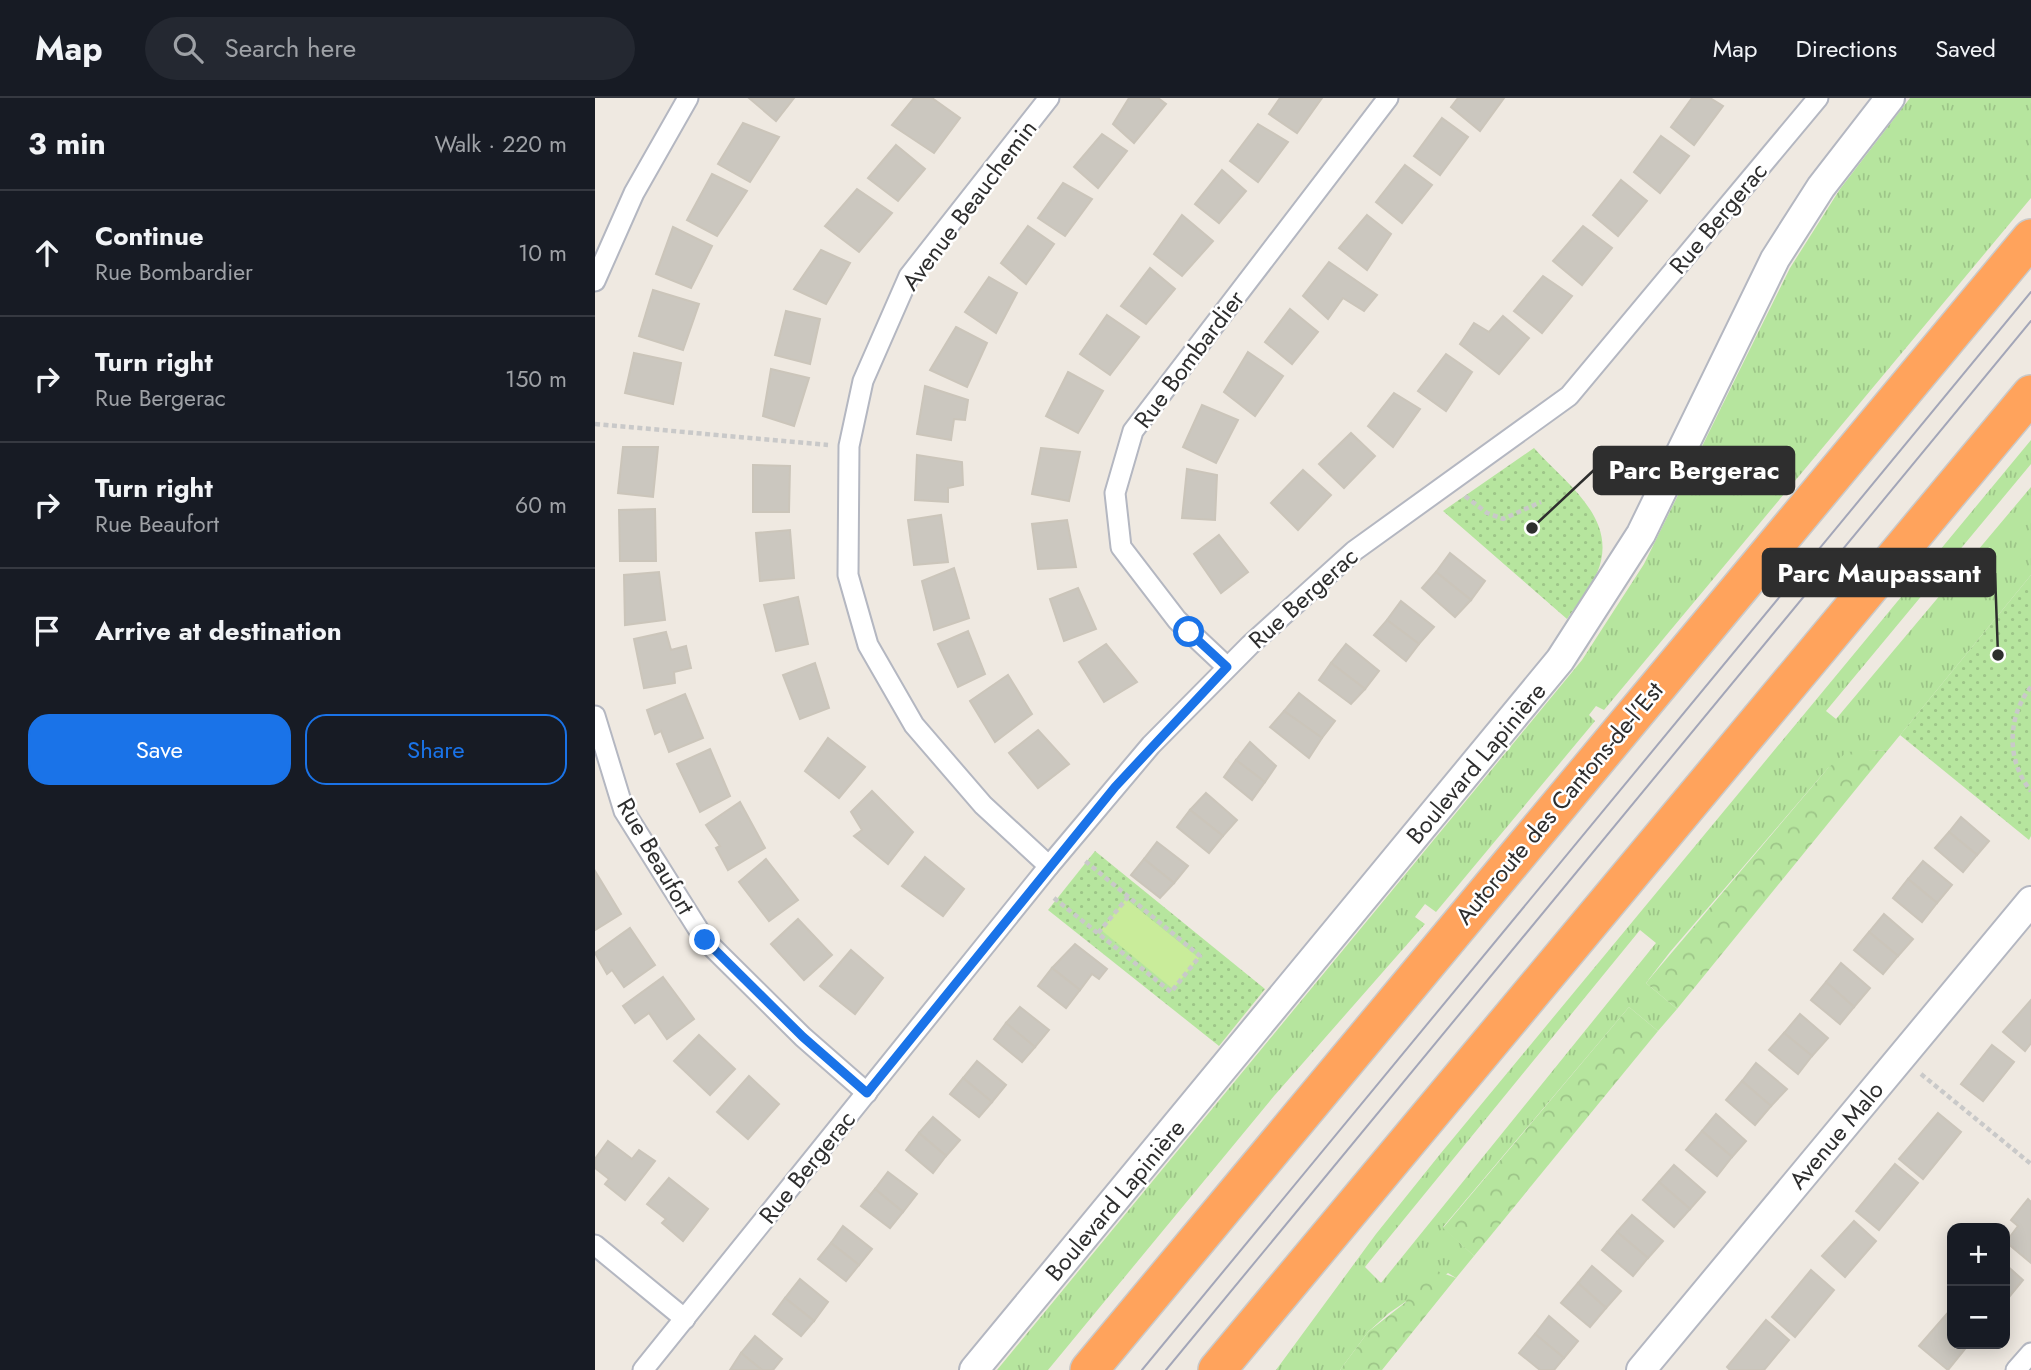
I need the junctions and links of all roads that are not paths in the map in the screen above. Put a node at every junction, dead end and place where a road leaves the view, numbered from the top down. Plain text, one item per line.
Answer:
1 (688, 98) edge
2 (1049, 98) edge
3 (1388, 98) edge
4 (1818, 98) edge
5 (1890, 98) edge
6 (2031, 238) edge
7 (595, 281) edge
8 (2031, 394) edge
9 (1227, 667) junction
10 (595, 716) edge
11 (1049, 866) junction
12 (2031, 901) edge
13 (867, 1093) junction
14 (595, 1245) edge
15 (1301, 1273) junction
16 (685, 1319) junction
17 (2031, 1353) edge
18 (643, 1370) edge
19 (974, 1370) edge
20 (1089, 1370) edge
21 (1217, 1370) edge
22 (1248, 1370) edge
23 (1641, 1370) edge
24 (2016, 1370) edge

1 - 7 street
2 - 11 street, Avenue Beauchemin
3 - 9 street, Rue Bombardier
4 - 9 street, Rue Bergerac
5 - 19 main road, Boulevard Lapinière
6 - 20 highway, Autoroute des Cantons-de-l'Est
8 - 15 highway
9 - 11 street, Rue Bergerac
10 - 13 street, Rue Beaufort
11 - 13 street, Rue Bergerac
12 - 23 main road, Avenue Malo
13 - 16 street, Rue Bergerac
14 - 16 street
15 - 21 highway
15 - 22 highway
16 - 18 street, Rue Bergerac
17 - 24 street

